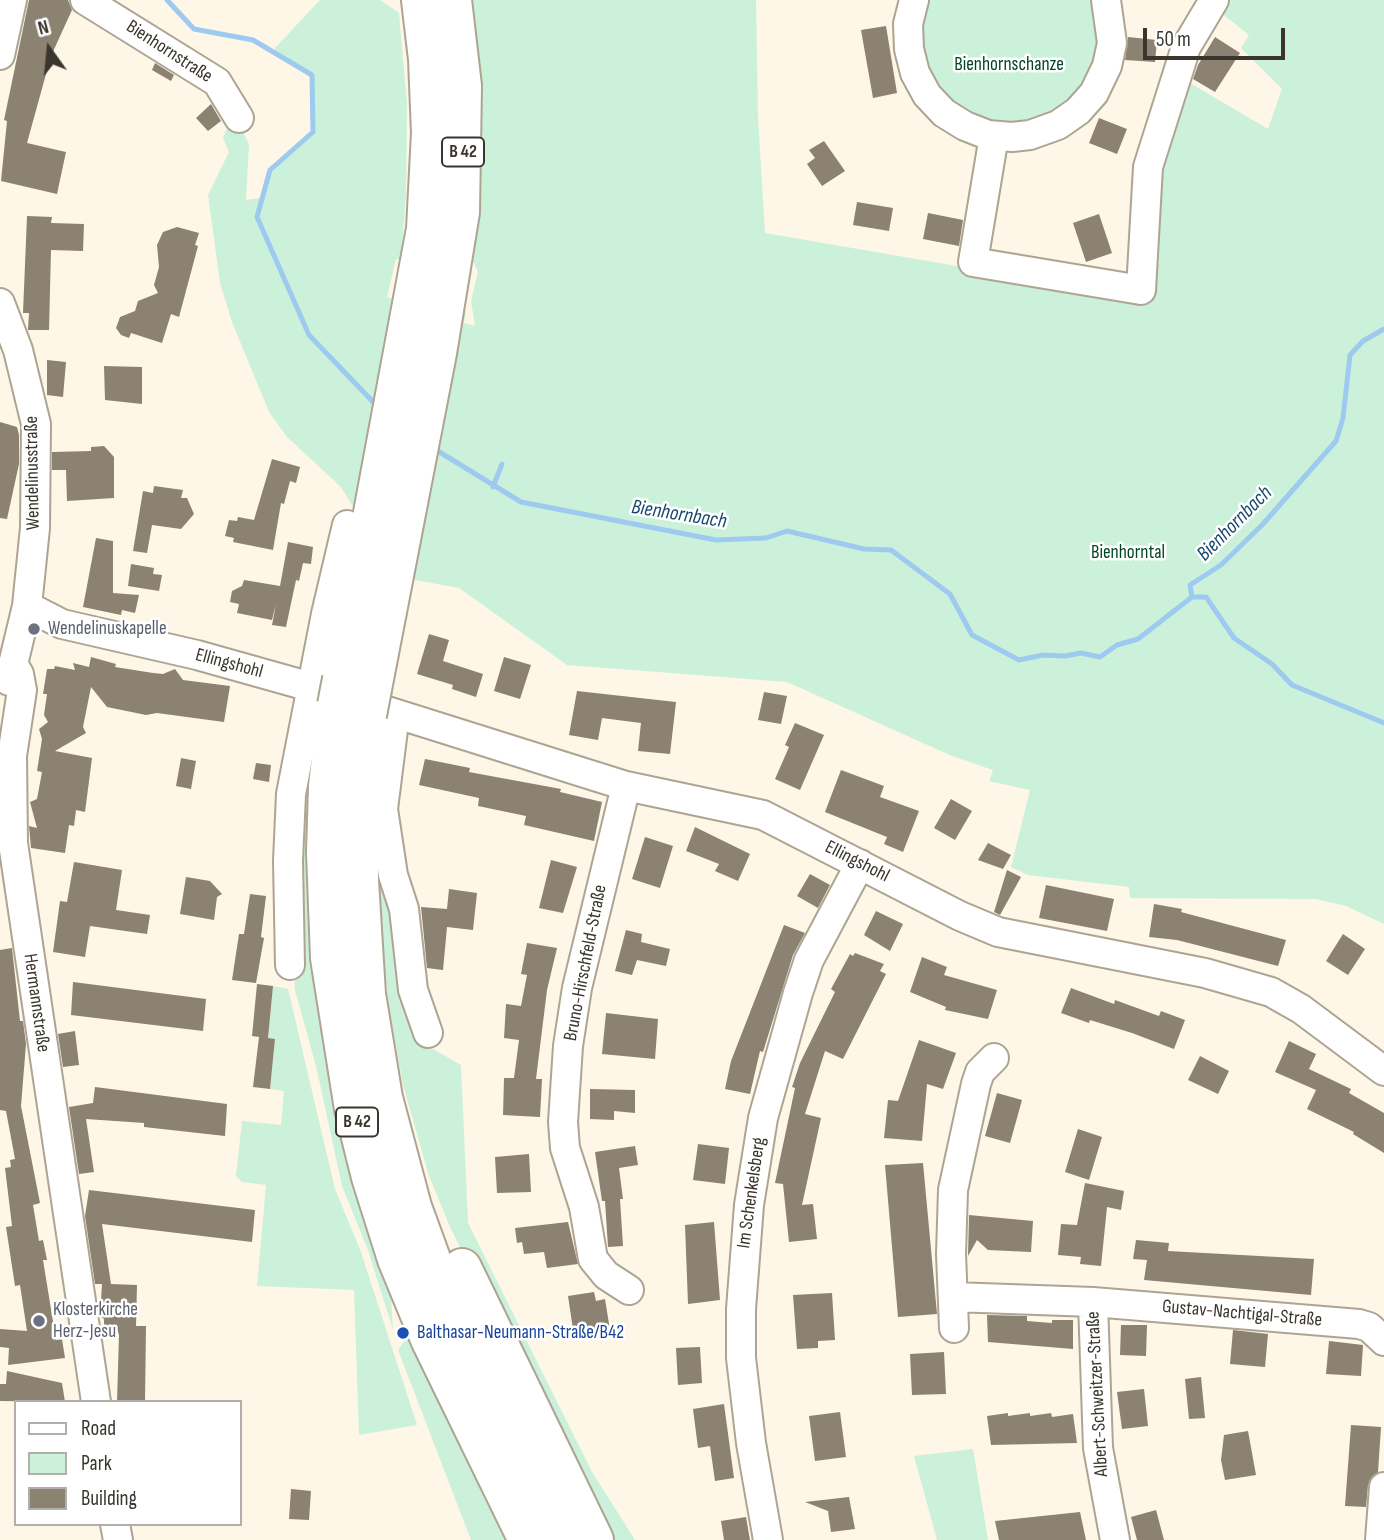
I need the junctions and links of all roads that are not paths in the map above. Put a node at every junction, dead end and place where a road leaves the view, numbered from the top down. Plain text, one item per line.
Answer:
1 (12, 0) edge
2 (85, 0) edge
3 (421, 0) edge
4 (452, 0) edge
5 (914, 0) edge
6 (1106, 0) edge
7 (1214, 0) edge
8 (0, 55) edge
9 (239, 118) dead end
10 (994, 136) junction
11 (430, 296) junction
12 (0, 303) edge
13 (27, 606) junction
14 (13, 664) junction
15 (354, 698) junction
16 (0, 718) edge
17 (626, 786) junction
18 (860, 864) junction
19 (290, 965) dead end
20 (428, 1033) dead end
21 (994, 1058) dead end
22 (1384, 1071) edge
23 (393, 1140) junction
24 (629, 1290) dead end
25 (953, 1297) junction
26 (1093, 1302) junction
27 (954, 1328) dead end
28 (1384, 1341) edge
29 (96, 1400) edge
30 (1384, 1488) edge
31 (528, 1540) edge
32 (562, 1540) edge
33 (594, 1540) edge
34 (768, 1540) edge
35 (1115, 1540) edge
36 (1380, 1540) edge

1 - 8 street
2 - 9 street, Bienhornstraße
3 - 11 highway, B 42
4 - 11 highway, B 42
5 - 10 street
6 - 10 street
7 - 10 street
11 - 15 highway, B 42
12 - 13 street, Wendelinusstraße
13 - 14 street, Hermannstraße
13 - 15 street, Ellingshohl
14 - 16 street
14 - 29 street, Hermannstraße
15 - 17 street, Ellingshohl
15 - 19 street
15 - 20 street
15 - 23 highway, B 42
15 - 31 highway, B 42
17 - 18 street, Ellingshohl
17 - 24 street, Bruno-Hirschfeld-Straße
18 - 22 street, Ellingshohl
18 - 34 street, Im Schenkelsberg
21 - 25 street
23 - 32 highway, B 42
23 - 33 highway
25 - 26 street, Albert-Schweitzer-Straße
25 - 27 street
26 - 28 street, Gustav-Nachtigal-Straße
26 - 35 street, Albert-Schweitzer-Straße
30 - 36 street

